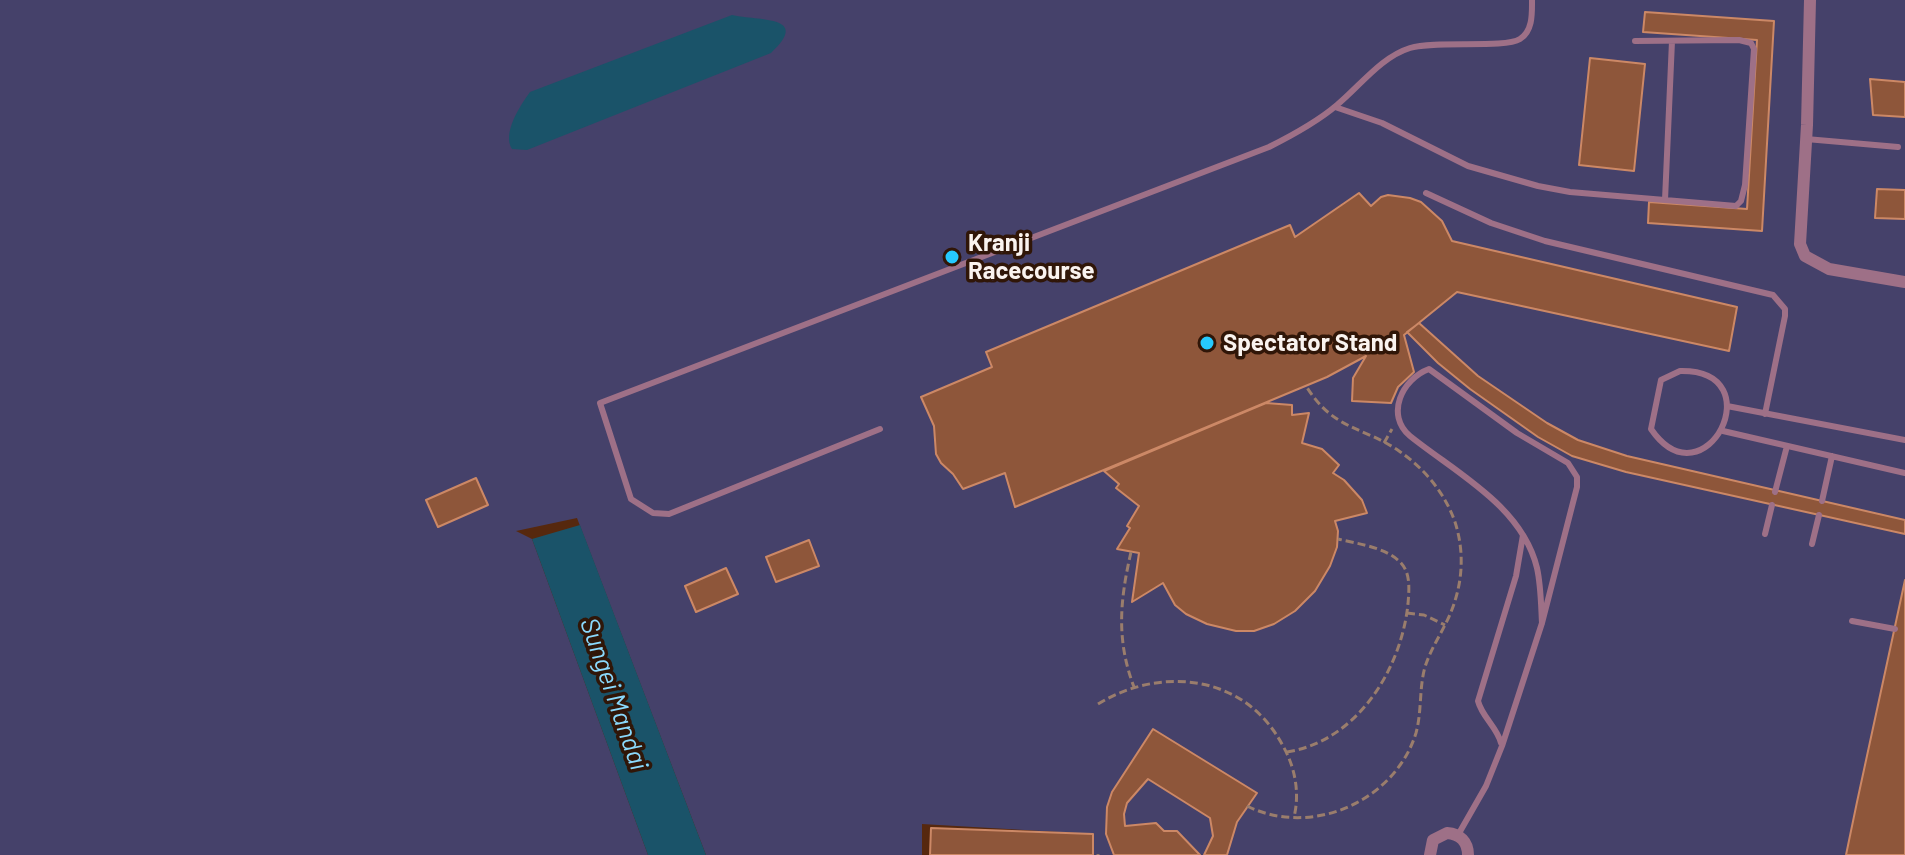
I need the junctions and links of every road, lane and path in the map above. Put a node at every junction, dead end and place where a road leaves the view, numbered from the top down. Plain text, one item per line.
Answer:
1 (1532, 0) edge
2 (1810, 0) edge
3 (1635, 41) dead end
4 (1672, 41) junction
5 (1335, 107) junction
6 (1806, 139) junction
7 (1898, 147) dead end
8 (1426, 193) dead end
9 (1665, 200) junction
10 (1905, 282) edge
11 (1306, 386) dead end
12 (1727, 406) junction
13 (1765, 414) junction
14 (1400, 424) junction
15 (880, 429) dead end
16 (1723, 431) junction
17 (1905, 440) edge
18 (1384, 443) junction
19 (1787, 446) junction
20 (1832, 456) junction
21 (1905, 473) edge
22 (1775, 492) dead end
23 (1822, 501) dead end
24 (1772, 505) dead end
25 (1819, 515) dead end
26 (1765, 534) dead end
27 (1523, 535) junction
28 (1338, 539) dead end
29 (1812, 544) dead end
30 (1131, 552) dead end
31 (1407, 613) junction
32 (1852, 621) dead end
33 (1542, 623) junction
34 (1445, 625) junction
35 (1895, 629) dead end
36 (1134, 687) junction
37 (1098, 704) dead end
38 (1502, 746) junction
39 (1287, 752) junction
40 (1247, 806) dead end
41 (1294, 817) junction
42 (1458, 835) junction
43 (1470, 852) edge
44 (1430, 855) edge

1 - 5 lane
2 - 6 street
3 - 4 lane
4 - 9 lane
4 - 9 lane
5 - 9 lane
5 - 15 lane
6 - 7 lane
6 - 10 street
8 - 13 lane
11 - 18 path
12 - 13 lane
12 - 16 lane
12 - 16 lane
13 - 17 lane
14 - 18 path
14 - 27 lane
14 - 33 lane
16 - 19 lane
18 - 34 path
19 - 20 lane
19 - 22 lane
20 - 21 lane
20 - 23 lane
24 - 26 lane
25 - 29 lane
27 - 33 lane
27 - 38 lane
28 - 31 path
30 - 36 path
31 - 34 path
31 - 39 path
32 - 35 lane
33 - 38 lane
34 - 41 path
36 - 37 path
36 - 39 path
38 - 42 lane
39 - 41 path
40 - 41 path
42 - 43 street
42 - 44 street

